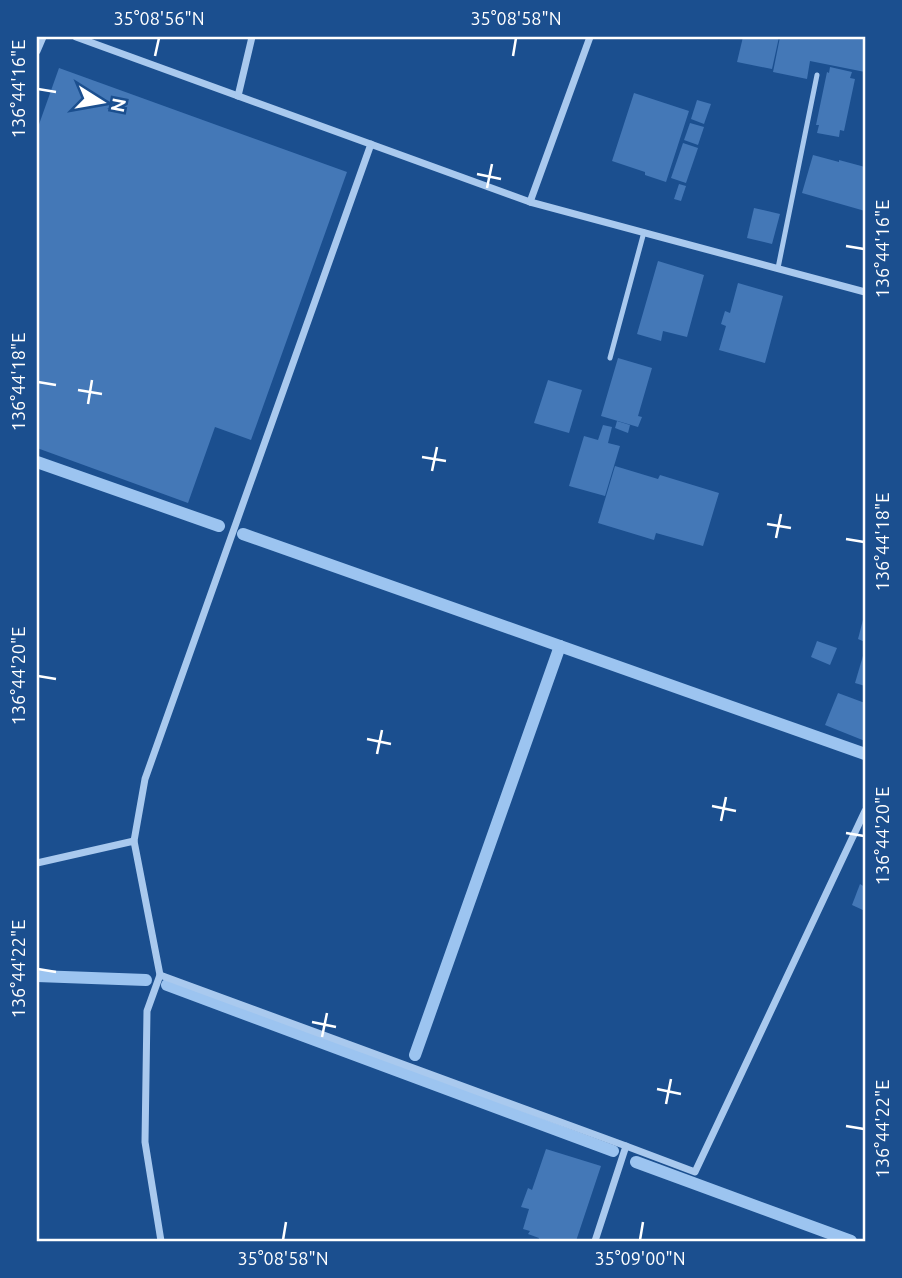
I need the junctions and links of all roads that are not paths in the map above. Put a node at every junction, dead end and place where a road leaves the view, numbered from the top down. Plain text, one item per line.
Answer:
1 (43, 37) edge
2 (76, 37) edge
3 (252, 37) edge
4 (590, 37) edge
5 (37, 51) edge
6 (817, 75) dead end
7 (238, 96) junction
8 (370, 144) junction
9 (530, 202) junction
10 (644, 232) junction
11 (778, 268) junction
12 (865, 292) edge
13 (610, 358) dead end
14 (865, 811) edge
15 (134, 841) junction
16 (37, 863) edge
17 (160, 975) junction
18 (626, 1146) junction
19 (161, 1241) edge
20 (596, 1241) edge

1 - 5 street
2 - 7 street
3 - 7 street
4 - 9 street
6 - 11 lane
7 - 8 street
8 - 9 street
8 - 15 street
9 - 10 street
10 - 11 street
10 - 13 lane
11 - 12 street
14 - 18 street
15 - 16 street
15 - 17 street
17 - 18 street
17 - 19 street
18 - 20 street

